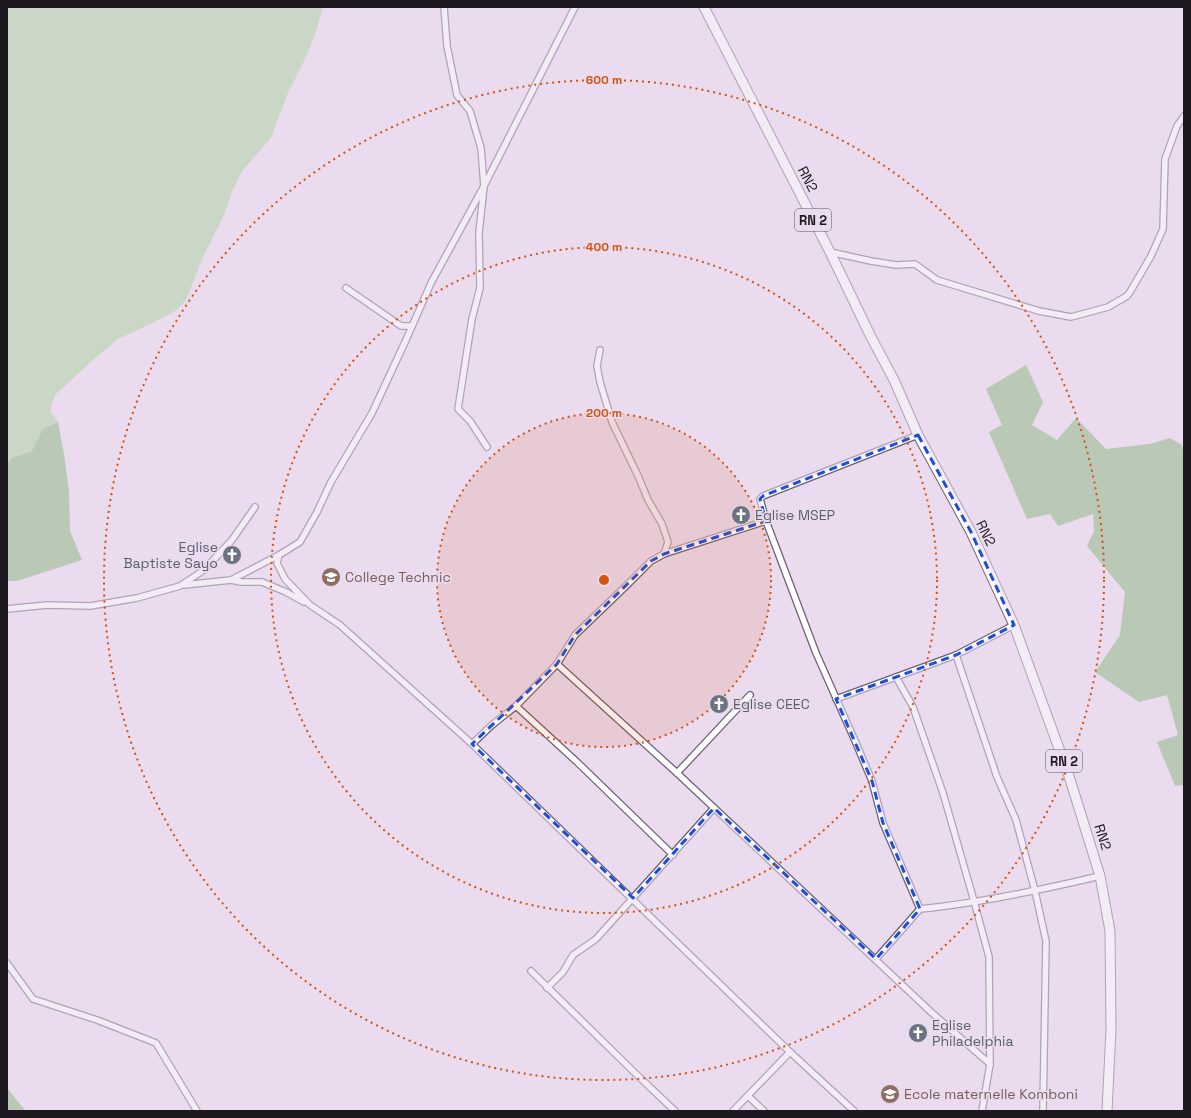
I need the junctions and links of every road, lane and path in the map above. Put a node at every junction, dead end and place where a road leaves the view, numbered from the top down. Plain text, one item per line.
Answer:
1 (444, 7) edge
2 (575, 7) edge
3 (704, 7) edge
4 (1184, 116) edge
5 (484, 186) junction
6 (830, 252) junction
7 (346, 288) dead end
8 (412, 326) junction
9 (600, 350) dead end
10 (918, 435) junction
11 (487, 447) dead end
12 (256, 507) dead end
13 (766, 521) junction
14 (664, 554) junction
15 (279, 556) junction
16 (231, 580) junction
17 (182, 585) junction
18 (310, 605) junction
19 (7, 609) edge
20 (1014, 625) junction
21 (956, 655) junction
22 (557, 664) junction
23 (896, 677) junction
24 (750, 695) dead end
25 (836, 700) junction
26 (516, 706) junction
27 (472, 744) junction
28 (677, 773) junction
29 (714, 808) junction
30 (673, 855) junction
31 (1100, 876) junction
32 (1035, 891) junction
33 (632, 898) junction
34 (974, 901) junction
35 (920, 909) junction
36 (876, 959) junction
37 (7, 963) edge
38 (530, 971) dead end
39 (547, 988) junction
40 (790, 1052) junction
41 (990, 1064) junction
42 (748, 1096) junction
43 (197, 1111) edge
44 (675, 1111) edge
45 (732, 1111) edge
46 (764, 1111) edge
47 (854, 1111) edge
48 (982, 1111) edge
49 (1043, 1111) edge
50 (1107, 1111) edge

1 - 5 street
2 - 5 street
3 - 6 main road, RN2 / RN 2
4 - 6 street
5 - 8 street
5 - 11 street
6 - 10 main road, RN2 / RN 2
7 - 8 street
8 - 15 street
9 - 14 street
10 - 13 street
10 - 20 main road, RN2 / RN 2
12 - 17 street
13 - 14 street
13 - 25 street
14 - 22 street
15 - 16 street
15 - 18 street
16 - 17 street
16 - 18 street
17 - 19 street
18 - 27 street
20 - 21 street
20 - 31 main road, RN2 / RN 2
21 - 23 street
21 - 32 street
22 - 26 street
22 - 28 street
23 - 25 street
23 - 34 street
24 - 28 street
25 - 35 street
26 - 27 street
26 - 30 street
27 - 33 street
28 - 29 street
29 - 30 street
29 - 36 street
30 - 33 street
31 - 32 street
31 - 50 main road, RN2 / RN 2
32 - 34 street
32 - 49 street
33 - 39 street
33 - 40 street
34 - 35 street
34 - 41 street
35 - 36 street
36 - 41 street
37 - 43 street
38 - 39 street
39 - 44 street
40 - 42 street
40 - 47 street
41 - 48 street
42 - 45 street
42 - 46 street

